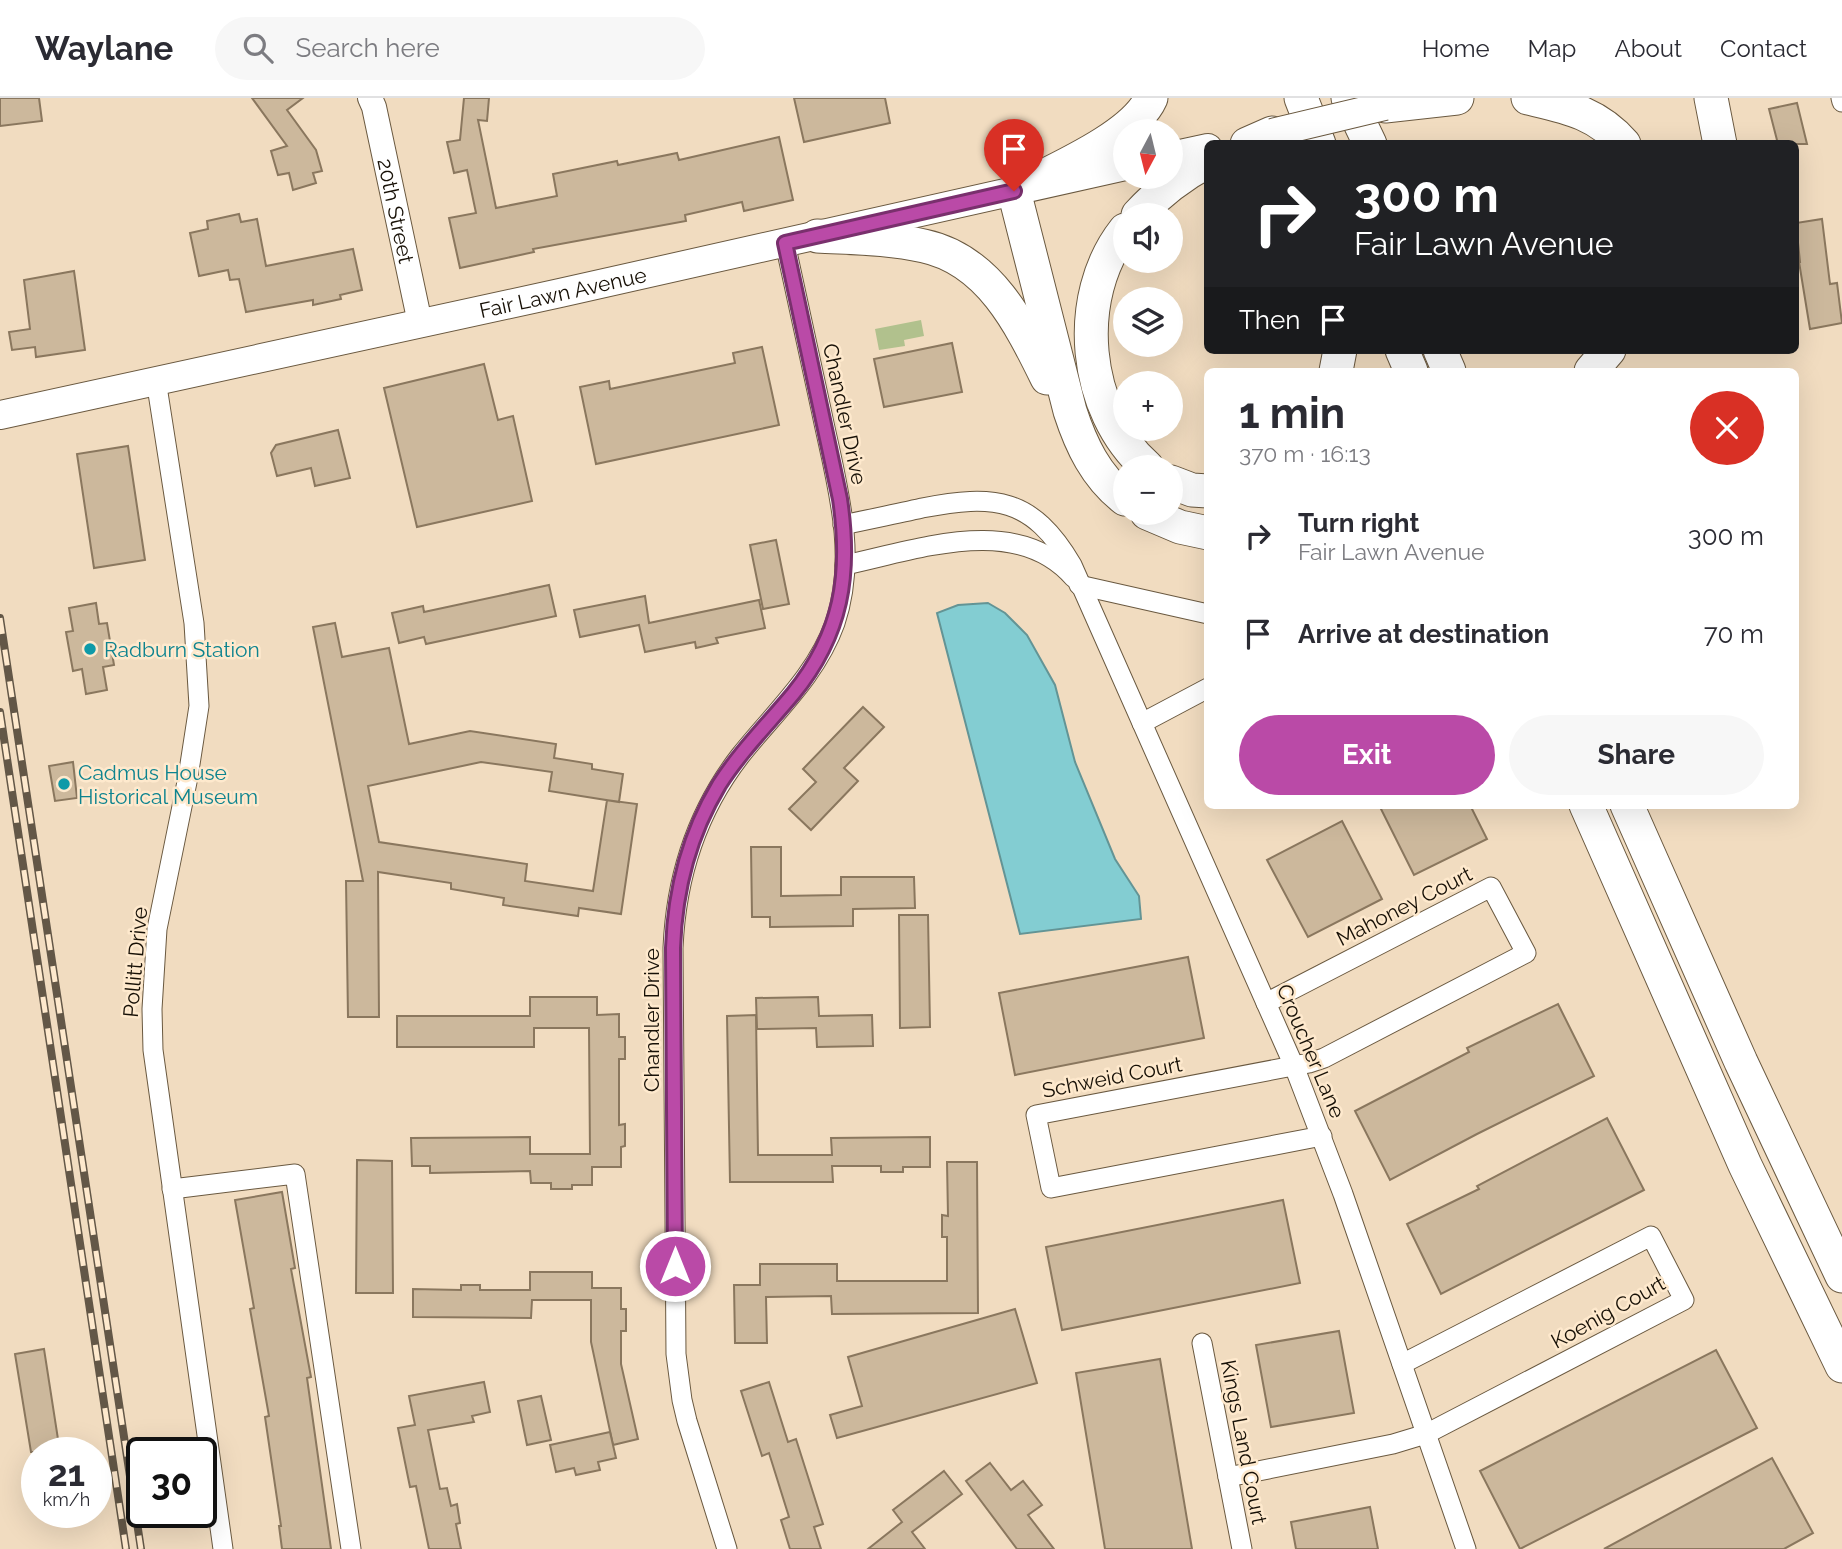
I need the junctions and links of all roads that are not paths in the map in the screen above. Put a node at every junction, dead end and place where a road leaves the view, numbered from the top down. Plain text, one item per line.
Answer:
1 (370, 98) edge
2 (1151, 98) edge
3 (1289, 98) edge
4 (1301, 98) edge
5 (1339, 98) edge
6 (1348, 98) edge
7 (1418, 98) edge
8 (1457, 98) edge
9 (1528, 98) edge
10 (1711, 98) edge
11 (1385, 106) junction
12 (1274, 140) edge
13 (1317, 140) edge
14 (1355, 140) edge
15 (1368, 140) edge
16 (1621, 140) edge
17 (1719, 140) edge
18 (1204, 149) edge
19 (1183, 153) edge
20 (1204, 163) edge
21 (1113, 169) edge
22 (1014, 191) junction
23 (1149, 203) edge
24 (801, 239) junction
25 (1113, 248) edge
26 (420, 323) junction
27 (1606, 354) edge
28 (1594, 368) edge
29 (156, 380) junction
30 (0, 415) edge
31 (1080, 444) junction
32 (1134, 455) edge
33 (1113, 487) edge
34 (1183, 487) edge
35 (1204, 491) edge
36 (844, 524) junction
37 (1175, 525) edge
38 (1204, 532) edge
39 (845, 565) junction
40 (1079, 584) junction
41 (1204, 613) edge
42 (1204, 690) edge
43 (1142, 723) junction
44 (1568, 809) edge
45 (1588, 809) edge
46 (1629, 809) edge
47 (1634, 809) edge
48 (1650, 856) junction
49 (1266, 1003) junction
50 (1294, 1066) junction
51 (1706, 1079) junction
52 (1322, 1136) junction
53 (172, 1189) junction
54 (1842, 1276) edge
55 (1202, 1343) dead end
56 (1402, 1364) junction
57 (1842, 1366) edge
58 (1426, 1434) junction
59 (1228, 1477) junction
60 (223, 1549) edge
61 (351, 1549) edge
62 (727, 1549) edge
63 (1242, 1549) edge
64 (1466, 1549) edge

1 - 26 street, 20th Street
2 - 22 highway
3 - 12 highway
4 - 13 highway
5 - 14 highway
6 - 15 highway
7 - 11 main road
8 - 11 highway
9 - 16 highway
10 - 17 highway
11 - 12 main road, bridge
18 - 19 main road
20 - 23 highway
21 - 22 main road, Fair Lawn Avenue
22 - 24 main road, Fair Lawn Avenue
22 - 31 highway
24 - 26 main road, Fair Lawn Avenue
24 - 31 highway
24 - 36 street, Chandler Drive
25 - 32 highway
26 - 29 main road, Fair Lawn Avenue
27 - 28 highway
29 - 30 main road, Fair Lawn Avenue
29 - 53 street, Pollitt Drive
31 - 33 highway
34 - 35 highway
36 - 39 street, Chandler Drive
36 - 40 street, Croucher Lane
37 - 38 highway
39 - 40 street, Croucher Lane
39 - 62 street, Chandler Drive
40 - 41 street
40 - 43 street, Croucher Lane
42 - 43 street
43 - 49 street, Croucher Lane
44 - 51 highway
45 - 51 highway
46 - 48 highway
47 - 48 highway
48 - 54 highway
49 - 50 street, Croucher Lane
49 - 50 street, Mahoney Court
50 - 52 street, Croucher Lane
50 - 52 street, Schweid Court
51 - 57 highway
52 - 56 street, Croucher Lane
53 - 60 street, Pollitt Drive
53 - 61 street
55 - 59 street, Kings Land Court
56 - 58 street, Croucher Lane
56 - 58 street, Koenig Court
58 - 59 street, Koenig Court
58 - 64 street, Croucher Lane
59 - 63 street, Kings Land Court

